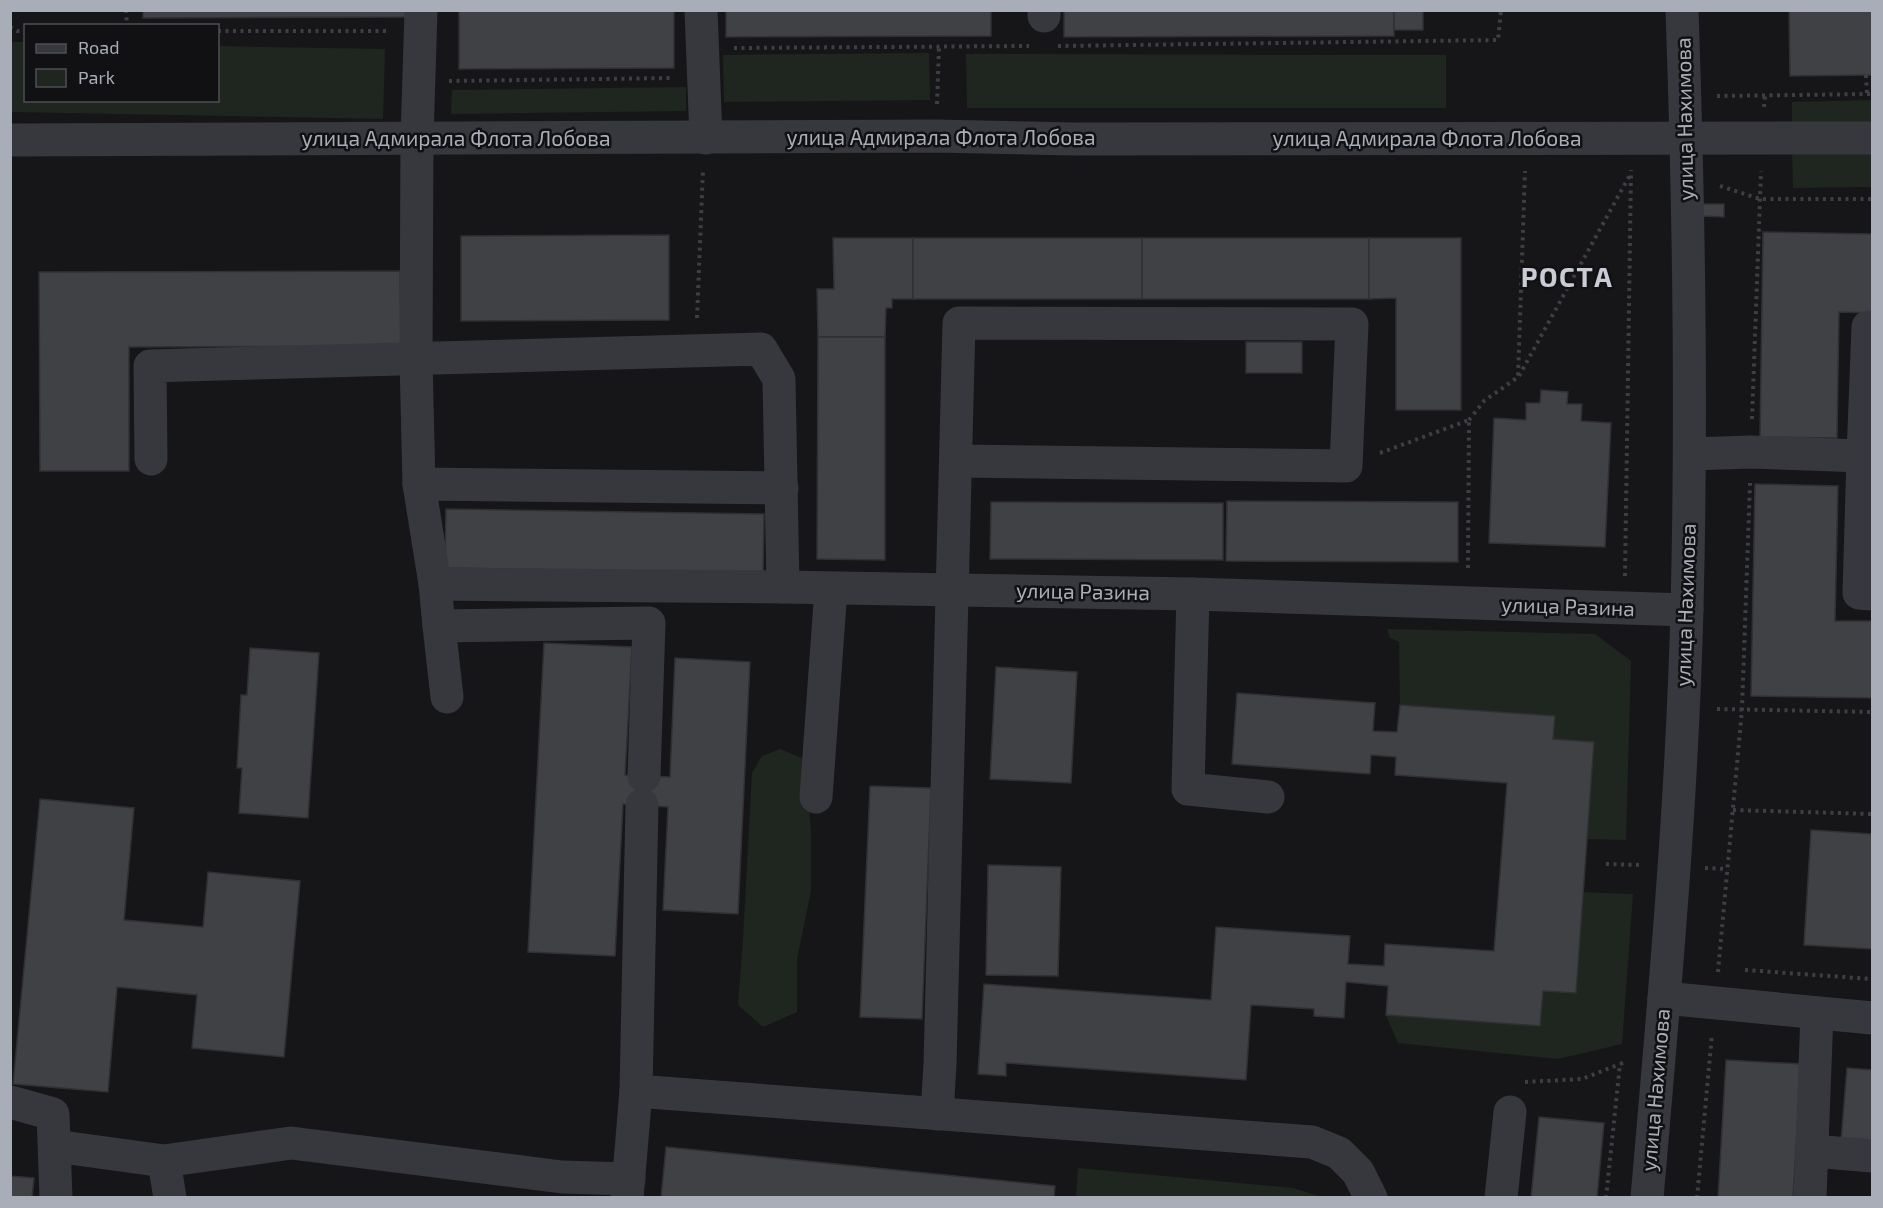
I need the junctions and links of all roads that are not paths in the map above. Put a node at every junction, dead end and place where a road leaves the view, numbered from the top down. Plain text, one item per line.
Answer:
1 (701, 10) edge
2 (1682, 10) edge
3 (420, 21) edge
4 (1872, 138) edge
5 (417, 139) junction
6 (1686, 139) junction
7 (10, 140) edge
8 (704, 153) junction
9 (1872, 327) edge
10 (416, 359) junction
11 (1690, 454) junction
12 (1868, 456) edge
13 (150, 459) dead end
14 (957, 461) junction
15 (419, 484) junction
16 (782, 488) junction
17 (435, 584) junction
18 (783, 587) junction
19 (831, 589) junction
20 (952, 590) junction
21 (1193, 594) junction
22 (1872, 594) edge
23 (1687, 610) junction
24 (439, 626) junction
25 (447, 697) dead end
26 (816, 797) dead end
27 (1268, 797) dead end
28 (1664, 998) junction
29 (1817, 1013) junction
30 (1872, 1018) edge
31 (636, 1091) junction
32 (10, 1102) edge
33 (1510, 1112) road end
34 (937, 1114) junction
35 (55, 1146) junction
36 (1813, 1151) junction
37 (1872, 1156) edge
38 (164, 1161) junction
39 (628, 1188) edge
40 (56, 1197) edge
41 (170, 1197) edge
42 (1371, 1197) edge
43 (1501, 1197) edge
44 (1647, 1197) edge
45 (1810, 1197) edge

1 - 8 street
2 - 6 street, улица Нахимова
3 - 5 street
4 - 6 street, улица Адмирала Флота Лобова
5 - 7 street, улица Адмирала Флота Лобова
5 - 8 street, улица Адмирала Флота Лобова
5 - 10 street
6 - 8 street, улица Адмирала Флота Лобова
6 - 11 street, улица Нахимова
9 - 12 street
10 - 13 street
10 - 15 street
10 - 16 street
11 - 12 street
11 - 23 street, улица Нахимова
12 - 22 street
14 - 14 street
14 - 20 street
15 - 16 street
15 - 17 street
16 - 18 street
17 - 18 street, улица Разина
17 - 24 street
18 - 19 street, улица Разина
19 - 20 street, улица Разина
19 - 26 street
20 - 21 street, улица Разина
20 - 34 street
21 - 23 street, улица Разина
21 - 27 street
23 - 28 street, улица Нахимова
24 - 25 street
24 - 31 street
28 - 29 street
28 - 44 street, улица Нахимова
29 - 30 street
29 - 36 street
31 - 34 street
31 - 39 street
32 - 35 street
33 - 43 street
34 - 42 street
35 - 38 street
35 - 40 street
36 - 37 street
36 - 45 street
38 - 39 street
38 - 41 street

